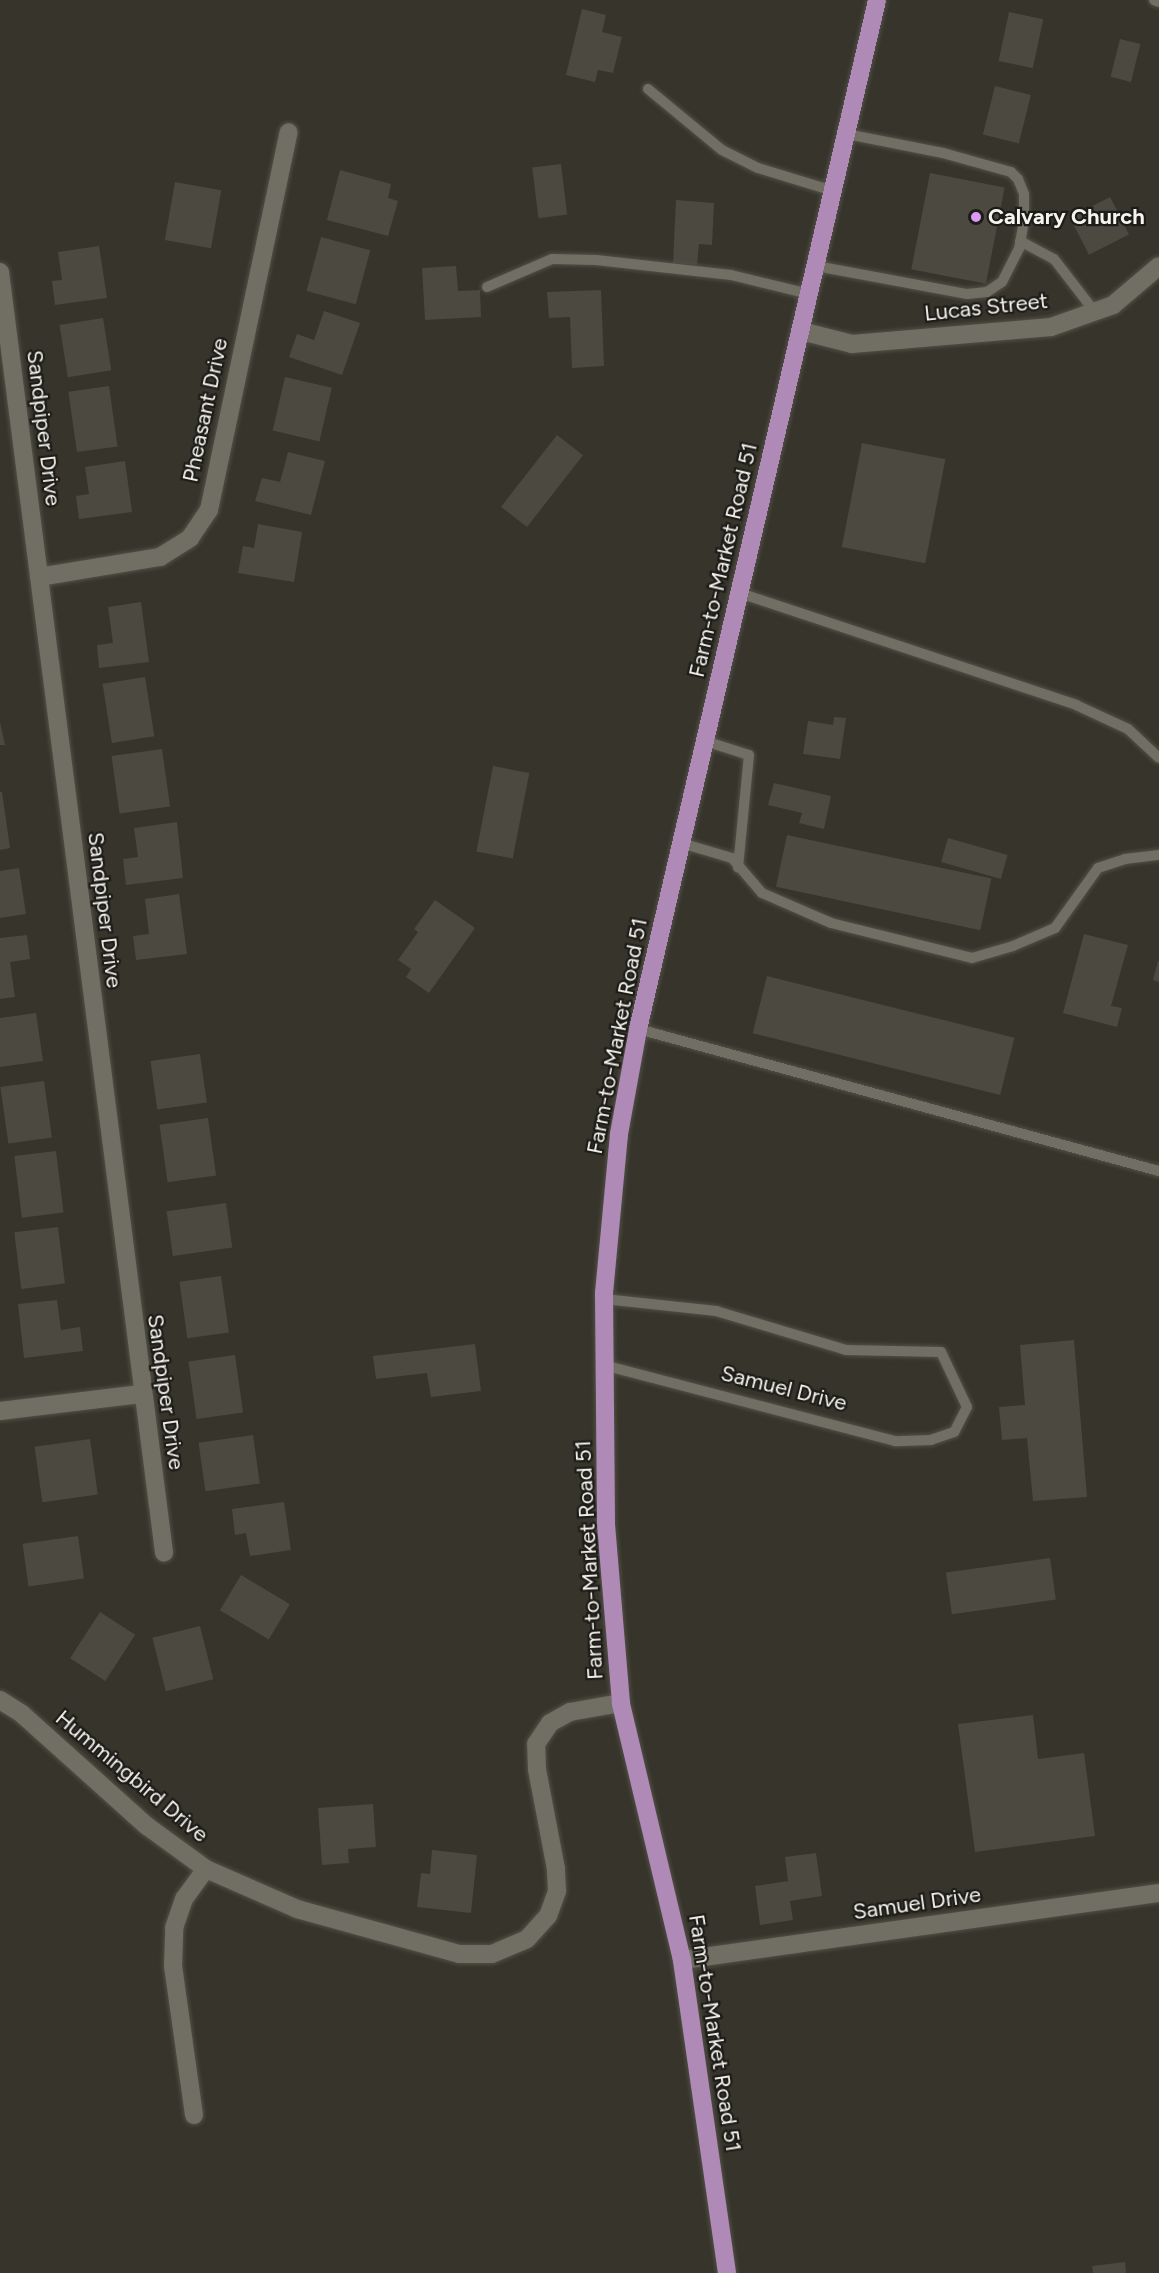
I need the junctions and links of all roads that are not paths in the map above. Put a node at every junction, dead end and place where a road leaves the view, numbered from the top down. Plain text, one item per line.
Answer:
1 (877, 0) edge
2 (1154, 0) edge
3 (1159, 2) edge
4 (648, 89) dead end
5 (289, 132) dead end
6 (846, 134) junction
7 (833, 191) junction
8 (1020, 241) junction
9 (816, 266) junction
10 (1159, 266) edge
11 (0, 272) edge
12 (487, 287) dead end
13 (809, 294) junction
14 (1095, 312) junction
15 (801, 331) junction
16 (39, 577) junction
17 (740, 593) junction
18 (705, 741) junction
19 (1159, 758) edge
20 (681, 843) junction
21 (1159, 855) edge
22 (738, 867) junction
23 (638, 1029) junction
24 (1159, 1171) edge
25 (604, 1299) junction
26 (604, 1365) junction
27 (141, 1394) junction
28 (0, 1411) edge
29 (164, 1553) dead end
30 (0, 1700) edge
31 (621, 1703) junction
32 (206, 1869) junction
33 (1159, 1893) edge
34 (682, 1960) junction
35 (194, 2115) dead end
36 (727, 2273) edge

1 - 6 main road, Farm-to-Market Road 51
2 - 3 lane
4 - 7 lane
5 - 16 street, Pheasant Drive
6 - 7 main road, Farm-to-Market Road 51
6 - 8 lane
7 - 9 main road, Farm-to-Market Road 51
8 - 9 lane
8 - 14 lane
9 - 13 main road, Farm-to-Market Road 51
10 - 14 street, Lucas Street
11 - 16 street, Sandpiper Drive
12 - 13 lane
13 - 15 main road, Farm-to-Market Road 51
14 - 15 street, Lucas Street
15 - 17 main road, Farm-to-Market Road 51
16 - 27 street, Sandpiper Drive
17 - 18 main road, Farm-to-Market Road 51
17 - 19 lane
18 - 20 main road, Farm-to-Market Road 51
18 - 22 lane
20 - 22 lane
20 - 23 main road, Farm-to-Market Road 51
21 - 22 lane
23 - 24 lane
23 - 25 main road, Farm-to-Market Road 51
25 - 26 main road, Farm-to-Market Road 51
25 - 26 lane, Samuel Drive
26 - 31 main road, Farm-to-Market Road 51
27 - 28 street
27 - 29 street, Sandpiper Drive
30 - 32 street, Hummingbird Drive
31 - 32 street, Hummingbird Drive
31 - 34 main road, Farm-to-Market Road 51
32 - 35 street
33 - 34 street, Samuel Drive
34 - 36 main road, Farm-to-Market Road 51

